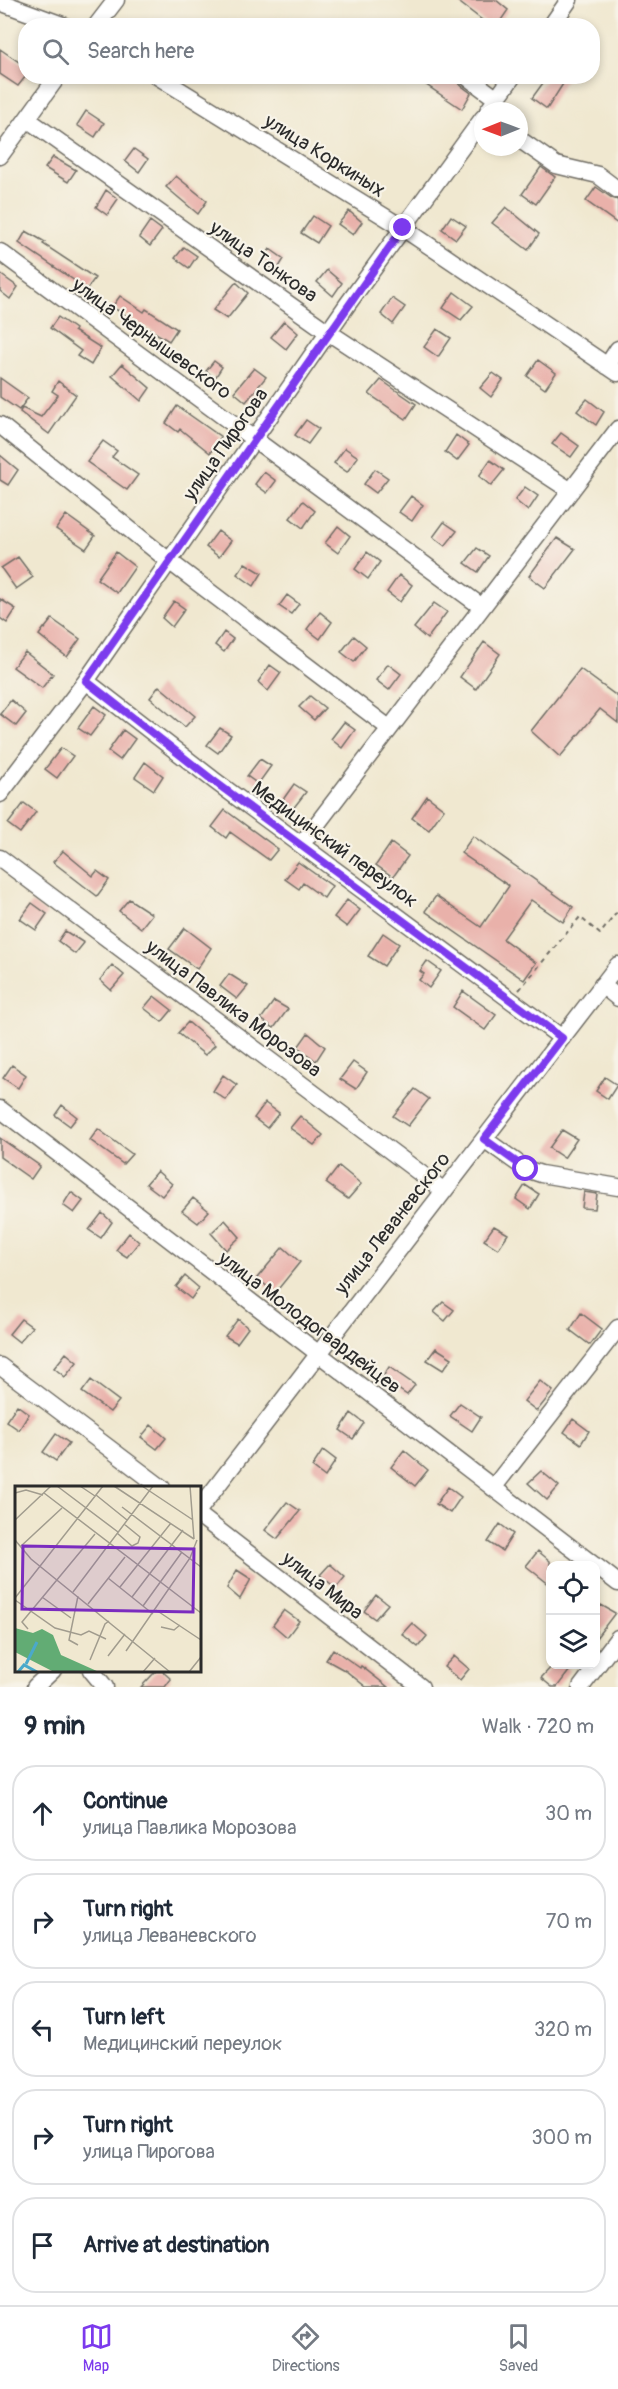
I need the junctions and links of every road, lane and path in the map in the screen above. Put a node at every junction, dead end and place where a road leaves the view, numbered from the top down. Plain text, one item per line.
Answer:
1 (116, 0) edge
2 (569, 0) edge
3 (0, 2) edge
4 (43, 18) edge
5 (102, 18) edge
6 (557, 18) edge
7 (52, 84) edge
8 (170, 84) edge
9 (473, 84) edge
10 (507, 84) edge
11 (490, 102) edge
12 (495, 102) edge
13 (27, 119) junction
14 (474, 130) edge
15 (528, 145) edge
16 (0, 156) edge
17 (618, 190) edge
18 (403, 228) junction
19 (0, 252) edge
20 (328, 332) junction
21 (618, 349) edge
22 (613, 369) edge
23 (0, 425) edge
24 (618, 429) edge
25 (254, 438) junction
26 (571, 491) junction
27 (169, 561) junction
28 (482, 607) junction
29 (86, 681) junction
30 (389, 728) junction
31 (0, 794) edge
32 (301, 845) junction
33 (0, 858) edge
34 (618, 911) edge
35 (618, 964) edge
36 (602, 986) junction
37 (618, 998) edge
38 (511, 1000) junction
39 (562, 1038) junction
40 (0, 1109) edge
41 (484, 1139) junction
42 (618, 1187) edge
43 (444, 1191) junction
44 (618, 1328) edge
45 (317, 1354) junction
46 (0, 1366) edge
47 (159, 1486) edge
48 (493, 1488) junction
49 (201, 1507) edge
50 (201, 1517) edge
51 (588, 1561) edge
52 (600, 1570) edge
53 (618, 1583) edge
54 (618, 1638) edge
55 (52, 1672) edge
56 (92, 1672) edge
57 (35, 1687) edge
58 (105, 1687) edge
59 (421, 1687) edge
60 (581, 1687) edge

1 - 5 street
2 - 6 street
3 - 4 street
7 - 13 street
8 - 18 street, улица Коркиных
9 - 11 street
10 - 12 street
13 - 16 street
13 - 20 street, улица Тонкова
14 - 18 street, улица Пирогова
15 - 17 street
18 - 20 street, улица Пирогова
18 - 22 street, улица Коркиных
19 - 25 street, улица Чернышевского
20 - 25 street, улица Пирогова
20 - 26 street, улица Тонкова
21 - 22 street
23 - 27 street
24 - 26 street
25 - 27 street, улица Пирогова
25 - 28 street, улица Чернышевского
26 - 28 street
27 - 29 street, улица Пирогова
27 - 30 street
28 - 30 street
29 - 31 street, улица Пирогова
29 - 32 street, Медицинский переулок
30 - 32 street
32 - 38 street, Медицинский переулок
33 - 43 street, улица Павлика Морозова
34 - 38 path
35 - 36 street, улица Леваневского
36 - 37 street
36 - 39 street, улица Леваневского
38 - 39 street, Медицинский переулок
39 - 41 street, улица Леваневского
40 - 45 street, улица Молодогвардейцев
41 - 42 street
41 - 43 street, улица Леваневского
43 - 45 street, улица Леваневского
44 - 48 street
45 - 48 street, улица Молодогвардейцев
45 - 49 street, улица Леваневского
46 - 47 street
48 - 51 street, улица Молодогвардейцев
50 - 59 street, улица Мира
52 - 53 street, улица Молодогвардейцев
54 - 60 street
55 - 57 street
56 - 58 street

